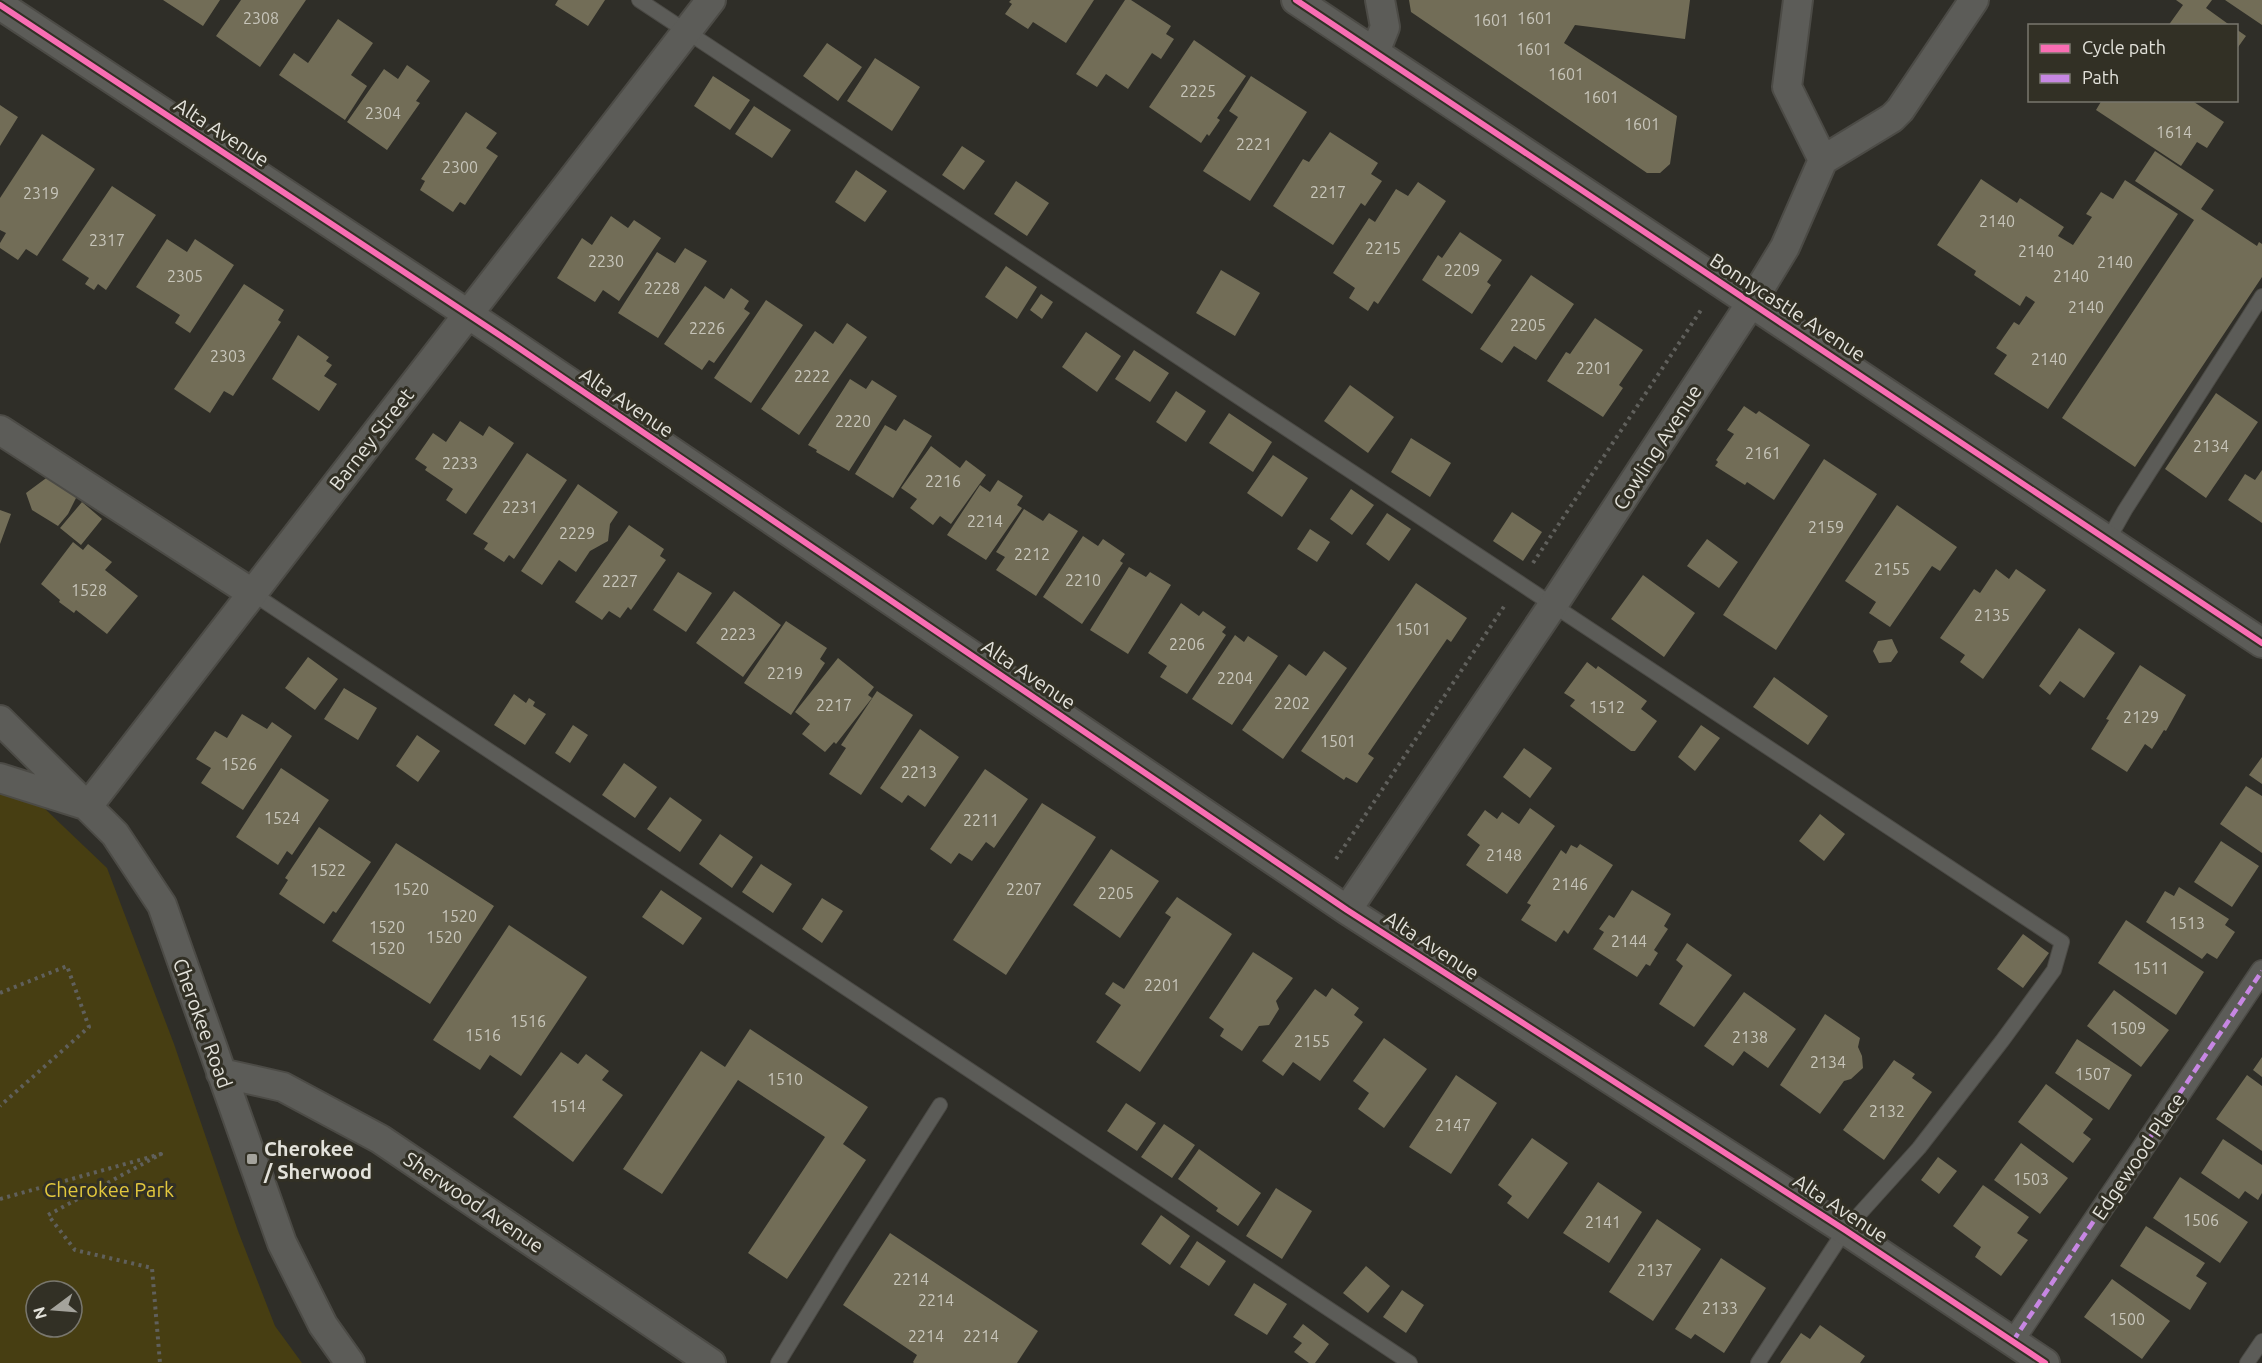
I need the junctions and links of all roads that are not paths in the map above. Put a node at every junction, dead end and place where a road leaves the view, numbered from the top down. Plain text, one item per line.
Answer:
1 (639, 0) edge
2 (711, 0) edge
3 (1296, 0) edge
4 (1380, 0) edge
5 (1797, 0) edge
6 (1974, 0) edge
7 (0, 5) edge
8 (686, 31) junction
9 (1375, 52) junction
10 (1822, 160) junction
11 (2262, 296) edge
12 (1751, 303) junction
13 (468, 314) junction
14 (0, 430) edge
15 (2108, 540) junction
16 (252, 593) junction
17 (1553, 605) junction
18 (2262, 643) edge
19 (0, 720) edge
20 (0, 778) edge
21 (88, 806) junction
22 (1347, 910) junction
23 (2262, 971) edge
24 (221, 1073) junction
25 (940, 1105) dead end
26 (1845, 1230) junction
27 (2013, 1341) junction
28 (2262, 1341) edge
29 (350, 1363) edge
30 (711, 1363) edge
31 (778, 1363) edge
32 (1410, 1363) edge
33 (1758, 1363) edge
34 (2045, 1363) edge
35 (2247, 1363) edge

1 - 8 lane
2 - 8 street, Barney Street
3 - 9 street, Bonnycastle Avenue
4 - 9 street
5 - 10 street
6 - 10 street
7 - 13 street, Alta Avenue
8 - 13 street, Barney Street
8 - 17 lane
9 - 12 street, Bonnycastle Avenue
10 - 12 street, Cowling Avenue
11 - 15 lane
12 - 15 street, Bonnycastle Avenue
12 - 17 street, Cowling Avenue
13 - 16 street, Barney Street
13 - 22 street, Alta Avenue
14 - 16 street
15 - 18 street, Bonnycastle Avenue
16 - 21 street, Barney Street
16 - 32 lane
17 - 22 street, Cowling Avenue
17 - 26 lane
19 - 21 street, Cherokee Road
20 - 21 street
21 - 24 street, Cherokee Road
22 - 26 street, Alta Avenue
23 - 27 street, Edgewood Place
24 - 29 street, Cherokee Road
24 - 30 street, Sherwood Avenue
25 - 31 lane
26 - 27 street, Alta Avenue
26 - 33 lane
27 - 34 street, Alta Avenue
28 - 35 lane

